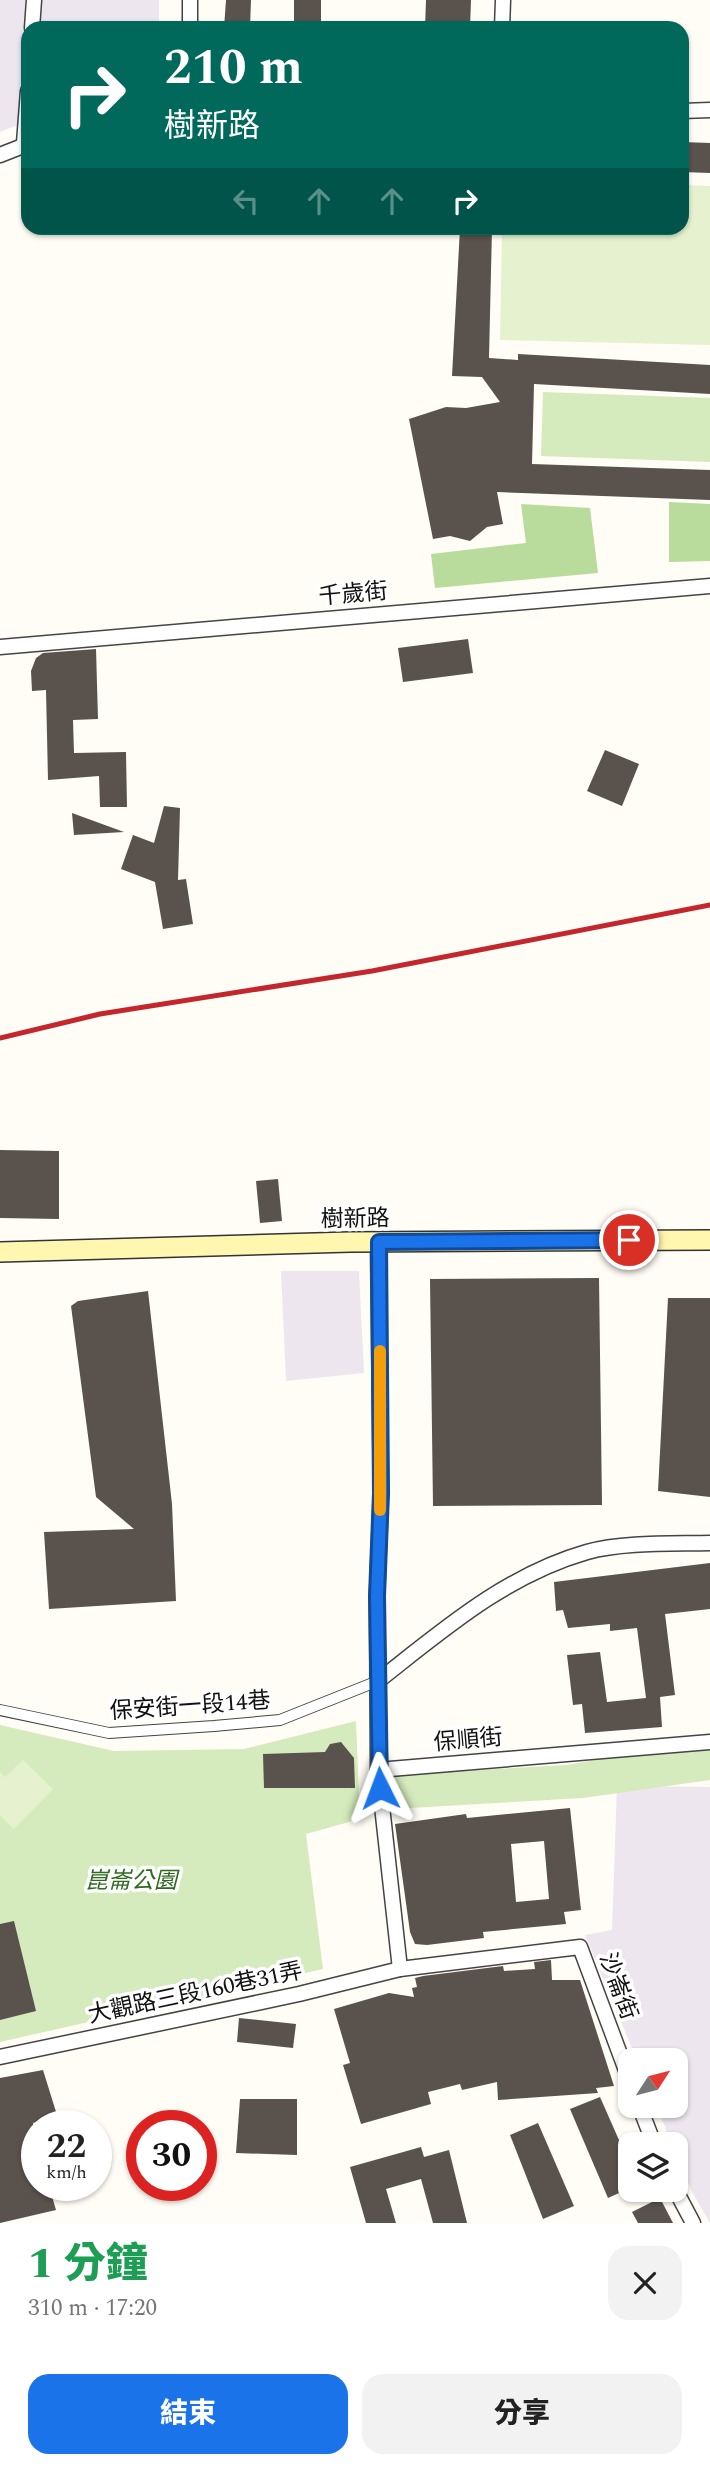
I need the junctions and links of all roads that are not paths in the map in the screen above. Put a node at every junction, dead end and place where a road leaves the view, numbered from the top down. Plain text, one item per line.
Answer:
1 (34, 0) edge
2 (190, 0) edge
3 (503, 0) edge
4 (32, 21) edge
5 (190, 21) edge
6 (502, 21) edge
7 (710, 110) edge
8 (689, 111) edge
9 (21, 146) edge
10 (0, 155) edge
11 (710, 586) edge
12 (0, 647) edge
13 (710, 1240) edge
14 (379, 1242) junction
15 (0, 1252) edge
16 (710, 1543) edge
17 (378, 1681) junction
18 (0, 1710) edge
19 (710, 1741) edge
20 (378, 1770) junction
21 (580, 1947) joint
22 (400, 1969) junction
23 (618, 2049) edge
24 (0, 2057) edge
25 (683, 2202) edge
26 (694, 2223) edge

1 - 4 street
2 - 5 street
3 - 6 street
7 - 8 street
9 - 10 street
11 - 12 street, 千歲街
13 - 14 main road, 樹新路
14 - 15 main road, 樹新路
14 - 17 street
16 - 17 street
17 - 18 street, 保安街一段14巷
17 - 20 street
19 - 20 street, 保順街
20 - 22 street
21 - 22 street, 大觀路三段160巷31弄
21 - 23 street, 沙崙街
22 - 24 street, 大觀路三段160巷31弄
25 - 26 street

